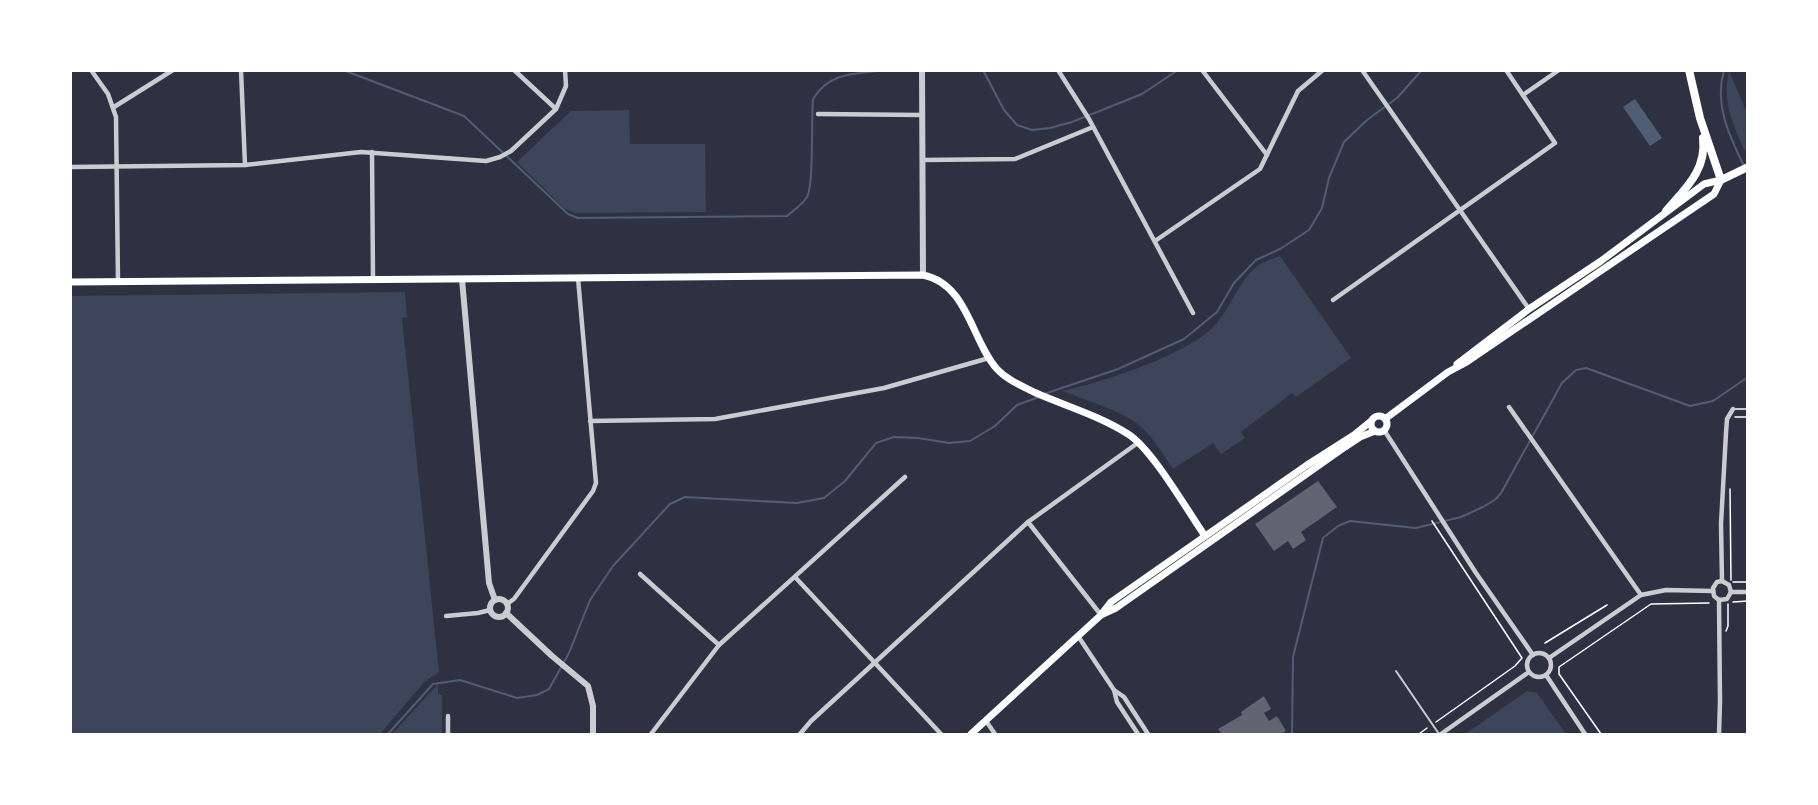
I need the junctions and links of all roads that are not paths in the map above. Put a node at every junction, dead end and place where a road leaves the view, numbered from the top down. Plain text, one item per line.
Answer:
1 (91, 70) edge
2 (173, 70) edge
3 (241, 70) edge
4 (514, 70) edge
5 (566, 70) edge
6 (922, 70) edge
7 (1058, 70) edge
8 (1202, 70) edge
9 (1323, 70) edge
10 (1362, 70) edge
11 (1506, 70) edge
12 (1559, 70) edge
13 (1689, 70) edge
14 (1523, 95) junction
15 (114, 107) junction
16 (556, 109) junction
17 (818, 114) dead end
18 (922, 115) junction
19 (1700, 118) junction
20 (1094, 127) junction
21 (372, 152) junction
22 (1266, 155) junction
23 (923, 160) junction
24 (245, 165) junction
25 (70, 167) edge
26 (117, 167) junction
27 (1748, 167) edge
28 (1721, 180) junction
29 (1460, 210) junction
30 (1666, 211) junction
31 (1155, 241) junction
32 (923, 275) junction
33 (578, 278) junction
34 (373, 279) junction
35 (462, 279) junction
36 (70, 282) edge
37 (118, 282) junction
38 (1333, 300) dead end
39 (1549, 306) junction
40 (1529, 309) junction
41 (1193, 313) dead end
42 (1518, 327) junction
43 (989, 358) junction
44 (1448, 372) junction
45 (1509, 407) dead end
46 (1733, 409) joint
47 (1748, 409) edge
48 (1385, 419) junction
49 (590, 421) junction
50 (1371, 422) junction
51 (1384, 430) junction
52 (1375, 431) junction
53 (1139, 442) junction
54 (905, 477) dead end
55 (1239, 521) junction
56 (1028, 522) junction
57 (1205, 536) junction
58 (1182, 561) junction
59 (640, 574) dead end
60 (795, 577) junction
61 (1722, 581) junction
62 (1712, 591) junction
63 (1731, 592) junction
64 (1748, 592) edge
65 (1641, 594) junction
66 (495, 600) junction
67 (1719, 600) junction
68 (507, 604) junction
69 (490, 610) junction
70 (506, 613) junction
71 (1101, 615) junction
72 (446, 616) dead end
73 (1078, 636) junction
74 (719, 645) junction
75 (1533, 655) junction
76 (1549, 658) junction
77 (874, 663) junction
78 (1396, 671) dead end
79 (1529, 672) junction
80 (1546, 675) junction
81 (1114, 690) junction
82 (448, 716) dead end
83 (986, 721) junction
84 (448, 735) edge
85 (593, 735) edge
86 (651, 735) edge
87 (800, 735) edge
88 (940, 735) edge
89 (971, 735) edge
90 (995, 735) edge
91 (1138, 735) edge
92 (1148, 735) edge
93 (1440, 735) edge
94 (1585, 735) edge
95 (1719, 735) edge

1 - 15 street
2 - 15 street
3 - 24 street
4 - 16 street
5 - 16 street
6 - 18 street
7 - 20 street
8 - 22 street
9 - 22 street
10 - 29 street
11 - 14 street
12 - 14 street
13 - 19 main road
14 - 29 street
15 - 26 street
16 - 21 street
17 - 18 street
18 - 23 street
19 - 28 main road
19 - 30 main road
20 - 23 street
20 - 31 street
21 - 24 street
21 - 34 street
22 - 31 street
23 - 32 street
24 - 26 street
25 - 26 street
26 - 37 street
27 - 28 main road
28 - 30 main road
28 - 39 main road
29 - 38 street
29 - 40 street
30 - 40 main road
31 - 41 street
32 - 33 main road
32 - 43 main road
33 - 35 main road
33 - 49 street
34 - 35 main road
34 - 37 main road
35 - 66 street
36 - 37 main road
39 - 40 main road
39 - 42 main road
40 - 42 main road
40 - 44 main road
42 - 44 main road
43 - 49 street
43 - 53 main road
44 - 48 main road
45 - 65 street
46 - 47 lane
46 - 61 street
48 - 50 main road
48 - 51 main road
49 - 68 street
50 - 52 main road
50 - 57 main road
51 - 52 main road
51 - 75 street
52 - 55 main road
53 - 56 street
53 - 57 main road
54 - 60 street
55 - 57 main road
55 - 58 main road
56 - 71 street
56 - 77 street
57 - 58 main road
57 - 71 main road
58 - 71 main road
59 - 74 street
60 - 74 street
60 - 77 street
61 - 62 street
61 - 63 street
62 - 65 street
62 - 67 street
63 - 64 street
63 - 67 street
65 - 76 street
66 - 68 street
66 - 69 street
67 - 95 street
68 - 70 street
69 - 70 street
69 - 72 street
70 - 85 street
71 - 73 main road
73 - 81 street
73 - 83 main road
74 - 86 street
75 - 76 street
75 - 79 street
76 - 80 street
77 - 87 street
77 - 88 street
78 - 93 lane
79 - 80 street
79 - 93 street
80 - 94 street
81 - 91 street
81 - 92 street
82 - 84 street
83 - 89 main road
83 - 90 street

